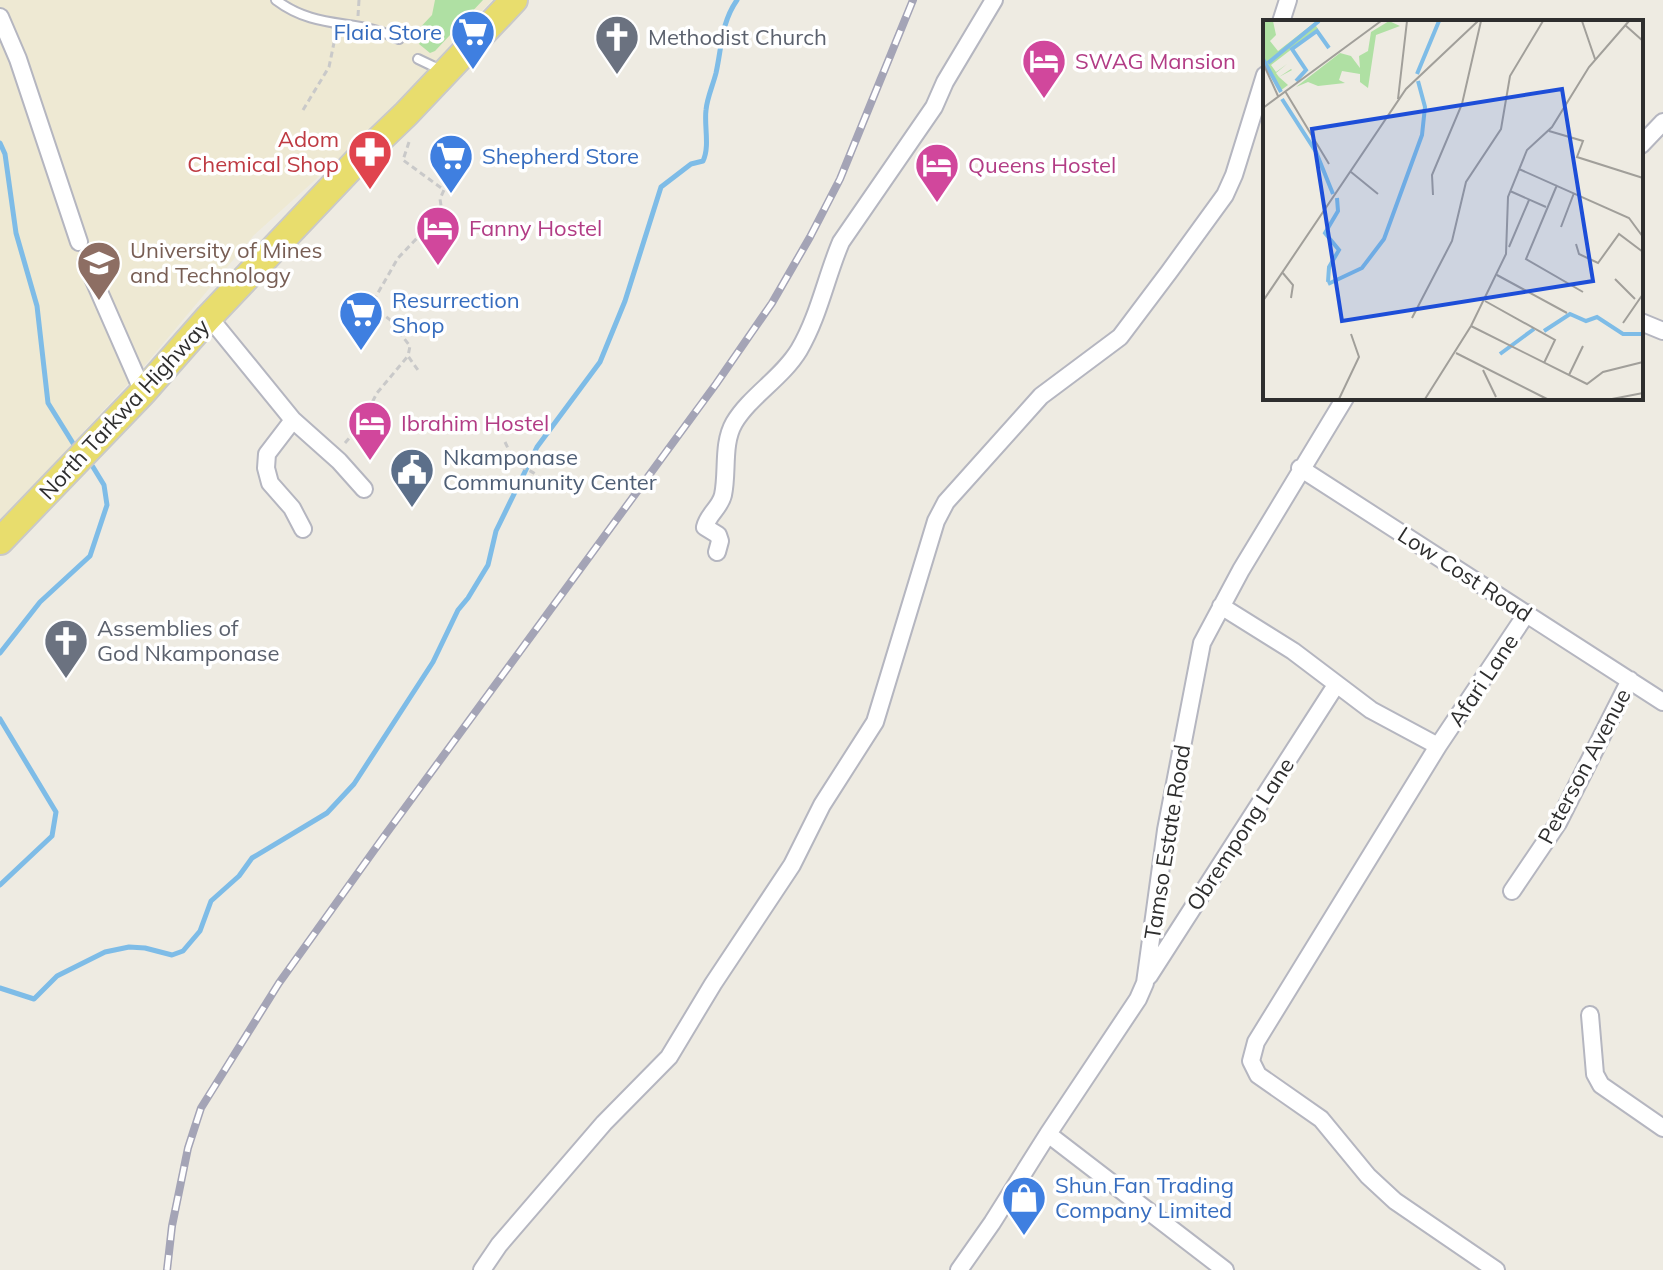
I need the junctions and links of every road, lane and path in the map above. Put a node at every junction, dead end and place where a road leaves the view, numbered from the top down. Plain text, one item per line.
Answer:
1 (276, 0) edge
2 (514, 0) edge
3 (994, 0) edge
4 (1288, 0) edge
5 (0, 17) edge
6 (1282, 20) edge
7 (338, 25) junction
8 (399, 39) dead end
9 (418, 59) dead end
10 (446, 72) junction
11 (1263, 81) edge
12 (303, 110) dead end
13 (1663, 122) edge
14 (413, 137) dead end
15 (1643, 143) edge
16 (79, 242) dead end
17 (86, 262) dead end
18 (209, 317) junction
19 (1643, 323) edge
20 (1663, 331) edge
21 (408, 356) junction
22 (420, 373) dead end
23 (143, 392) junction
24 (1344, 400) edge
25 (293, 420) junction
26 (505, 442) dead end
27 (333, 456) junction
28 (1300, 468) junction
29 (364, 489) dead end
30 (544, 489) dead end
31 (303, 529) dead end
32 (0, 541) edge
33 (717, 552) dead end
34 (1221, 606) junction
35 (1527, 613) junction
36 (1630, 680) junction
37 (1336, 685) junction
38 (1663, 702) edge
39 (1438, 746) junction
40 (1512, 891) dead end
41 (1145, 983) junction
42 (1590, 1015) dead end
43 (1663, 1128) edge
44 (1048, 1134) junction
45 (482, 1270) edge
46 (959, 1270) edge
47 (1225, 1270) edge
48 (1496, 1270) edge

1 - 7 lane
2 - 10 main road, North Tarkwa Highway
3 - 33 street
4 - 6 street
5 - 16 street
7 - 8 lane
7 - 12 path
9 - 10 lane
10 - 18 main road, North Tarkwa Highway
11 - 45 street
13 - 15 street
14 - 21 path
17 - 23 street
18 - 23 main road, North Tarkwa Highway
18 - 25 street
19 - 20 street
21 - 22 path
21 - 27 path
23 - 32 main road, North Tarkwa Highway
24 - 28 street, Tamso Estate Road
25 - 27 street
25 - 31 street
26 - 30 path
27 - 29 street
28 - 34 street, Tamso Estate Road
28 - 35 street, Low Cost Road
34 - 37 street
34 - 41 street, Tamso Estate Road
35 - 36 street, Low Cost Road
35 - 39 street, Afari Lane
36 - 38 street, Low Cost Road
36 - 40 street, Peterson Avenue
37 - 39 street
37 - 41 street, Obrempong Lane
39 - 48 street, Afari Lane
41 - 44 street, Tamso Estate Road
42 - 43 street
44 - 46 street, Tamso Estate Road
44 - 47 street

